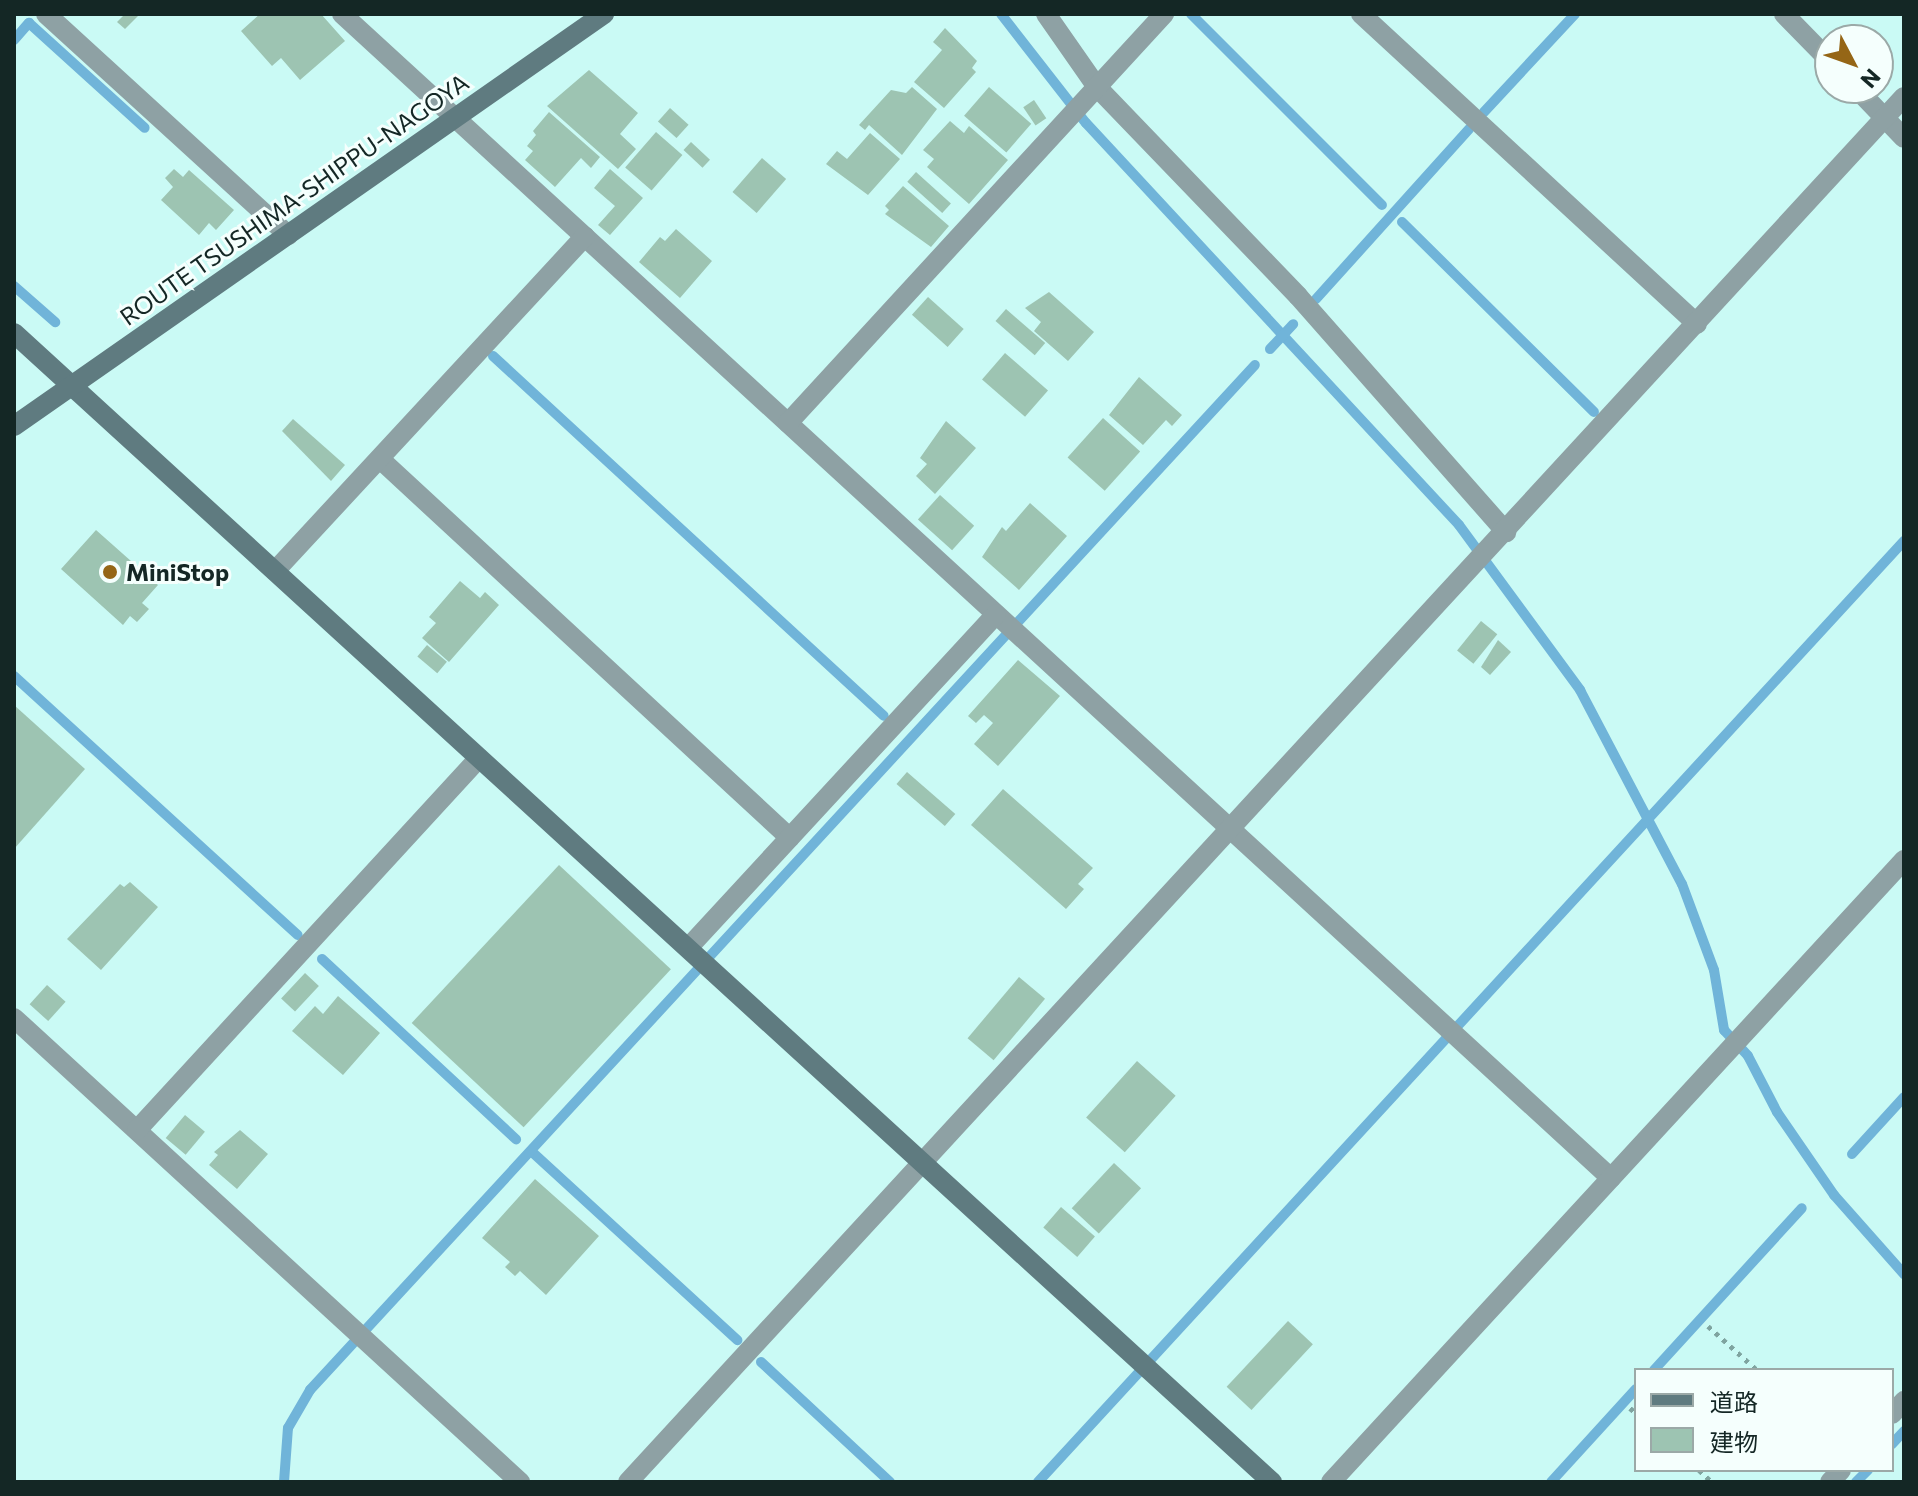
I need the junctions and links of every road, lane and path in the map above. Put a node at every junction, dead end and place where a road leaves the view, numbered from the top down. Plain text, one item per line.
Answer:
1 (46, 14) edge
2 (342, 14) edge
3 (604, 14) edge
4 (1046, 14) edge
5 (1164, 14) edge
6 (1361, 14) edge
7 (1784, 14) edge
8 (1814, 45) edge
9 (1092, 92) junction
10 (1904, 97) edge
11 (1871, 104) edge
12 (455, 118) junction
13 (1884, 118) junction
14 (1904, 138) edge
15 (288, 235) junction
16 (585, 236) junction
17 (1697, 324) junction
18 (14, 333) edge
19 (72, 386) junction
20 (788, 423) junction
21 (14, 426) edge
22 (380, 459) junction
23 (1500, 539) junction
24 (275, 571) junction
25 (1007, 624) junction
26 (479, 758) junction
27 (1230, 829) junction
28 (790, 838) junction
29 (1904, 860) edge
30 (691, 951) junction
31 (14, 1018) edge
32 (137, 1130) junction
33 (923, 1163) junction
34 (1611, 1178) junction
35 (1708, 1326) dead end
36 (1755, 1368) edge
37 (1630, 1408) dead end
38 (1634, 1411) edge
39 (520, 1482) edge
40 (628, 1482) edge
41 (1272, 1482) edge
42 (1331, 1482) edge

1 - 15 street
2 - 12 street
3 - 12 street, ROUTE TSUSHIMA-SHIPPU-NAGOYA
4 - 9 street
5 - 9 street
6 - 17 street
7 - 8 street
9 - 20 street
9 - 23 street
10 - 13 street
11 - 13 street
12 - 15 street, ROUTE TSUSHIMA-SHIPPU-NAGOYA
12 - 16 street
13 - 14 street
13 - 17 street
15 - 19 street, ROUTE TSUSHIMA-SHIPPU-NAGOYA
16 - 20 street
16 - 22 street
17 - 23 street
18 - 19 street
19 - 21 street, ROUTE TSUSHIMA-SHIPPU-NAGOYA
19 - 24 street
20 - 25 street
22 - 24 street
22 - 28 street
23 - 27 street
24 - 26 street
25 - 27 street
25 - 28 street
26 - 30 street
26 - 32 street
27 - 33 street
27 - 34 street
28 - 30 street
29 - 34 street
30 - 33 street
31 - 32 street
32 - 39 street
33 - 40 street
33 - 41 street
34 - 42 street
35 - 36 path
37 - 38 path

